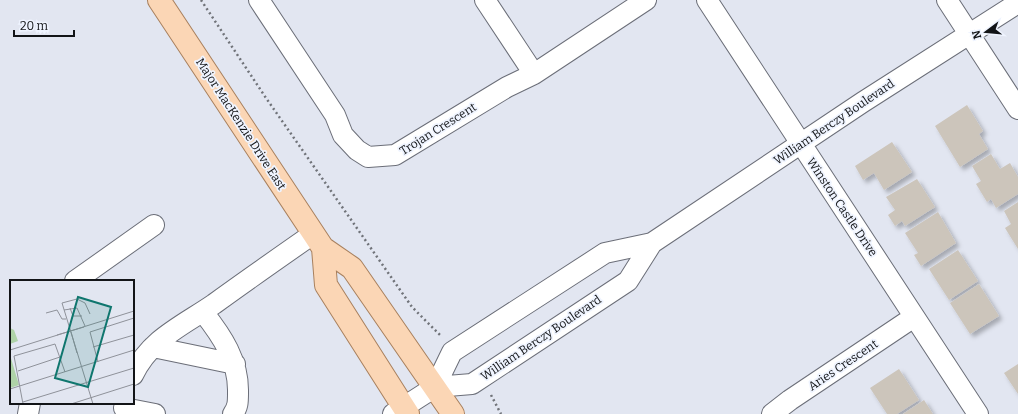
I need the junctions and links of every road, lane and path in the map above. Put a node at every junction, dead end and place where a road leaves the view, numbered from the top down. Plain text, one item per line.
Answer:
1 (159, 0) edge
2 (201, 0) edge
3 (259, 0) edge
4 (485, 0) edge
5 (646, 0) edge
6 (707, 0) edge
7 (947, 0) edge
8 (1018, 3) edge
9 (970, 35) junction
10 (534, 74) junction
11 (1018, 109) edge
12 (800, 145) junction
13 (154, 225) dead end
14 (318, 241) junction
15 (652, 243) junction
16 (75, 280) edge
17 (203, 312) junction
18 (914, 317) junction
19 (443, 339) dead end
20 (153, 347) junction
21 (235, 364) junction
22 (134, 373) edge
23 (435, 387) junction
24 (485, 396) dead end
25 (30, 404) edge
26 (125, 408) edge
27 (402, 412) edge
28 (28, 414) edge
29 (155, 414) edge
30 (233, 414) edge
31 (453, 414) edge
32 (501, 414) edge
33 (772, 414) edge
34 (978, 414) edge

1 - 14 main road, Major MacKenzie Drive East
2 - 19 path
3 - 10 street, Trojan Crescent
4 - 10 street
5 - 10 street, Trojan Crescent
6 - 12 street, Winston Castle Drive
7 - 9 street
8 - 9 street, William Berczy Boulevard
9 - 11 street
9 - 12 street, William Berczy Boulevard
12 - 15 street, William Berczy Boulevard
12 - 18 street, Winston Castle Drive
13 - 16 street
14 - 17 street
14 - 23 main road, Major MacKenzie Drive East
14 - 27 main road, Major MacKenzie Drive East
15 - 23 street, William Berczy Boulevard
15 - 23 street, William Berczy Boulevard
17 - 20 street
17 - 21 street
18 - 33 street, Aries Crescent
18 - 34 street, Winston Castle Drive
20 - 21 street
20 - 22 street
21 - 30 street
23 - 27 street
23 - 31 main road, Major MacKenzie Drive East
24 - 32 path
25 - 28 street
26 - 29 street

